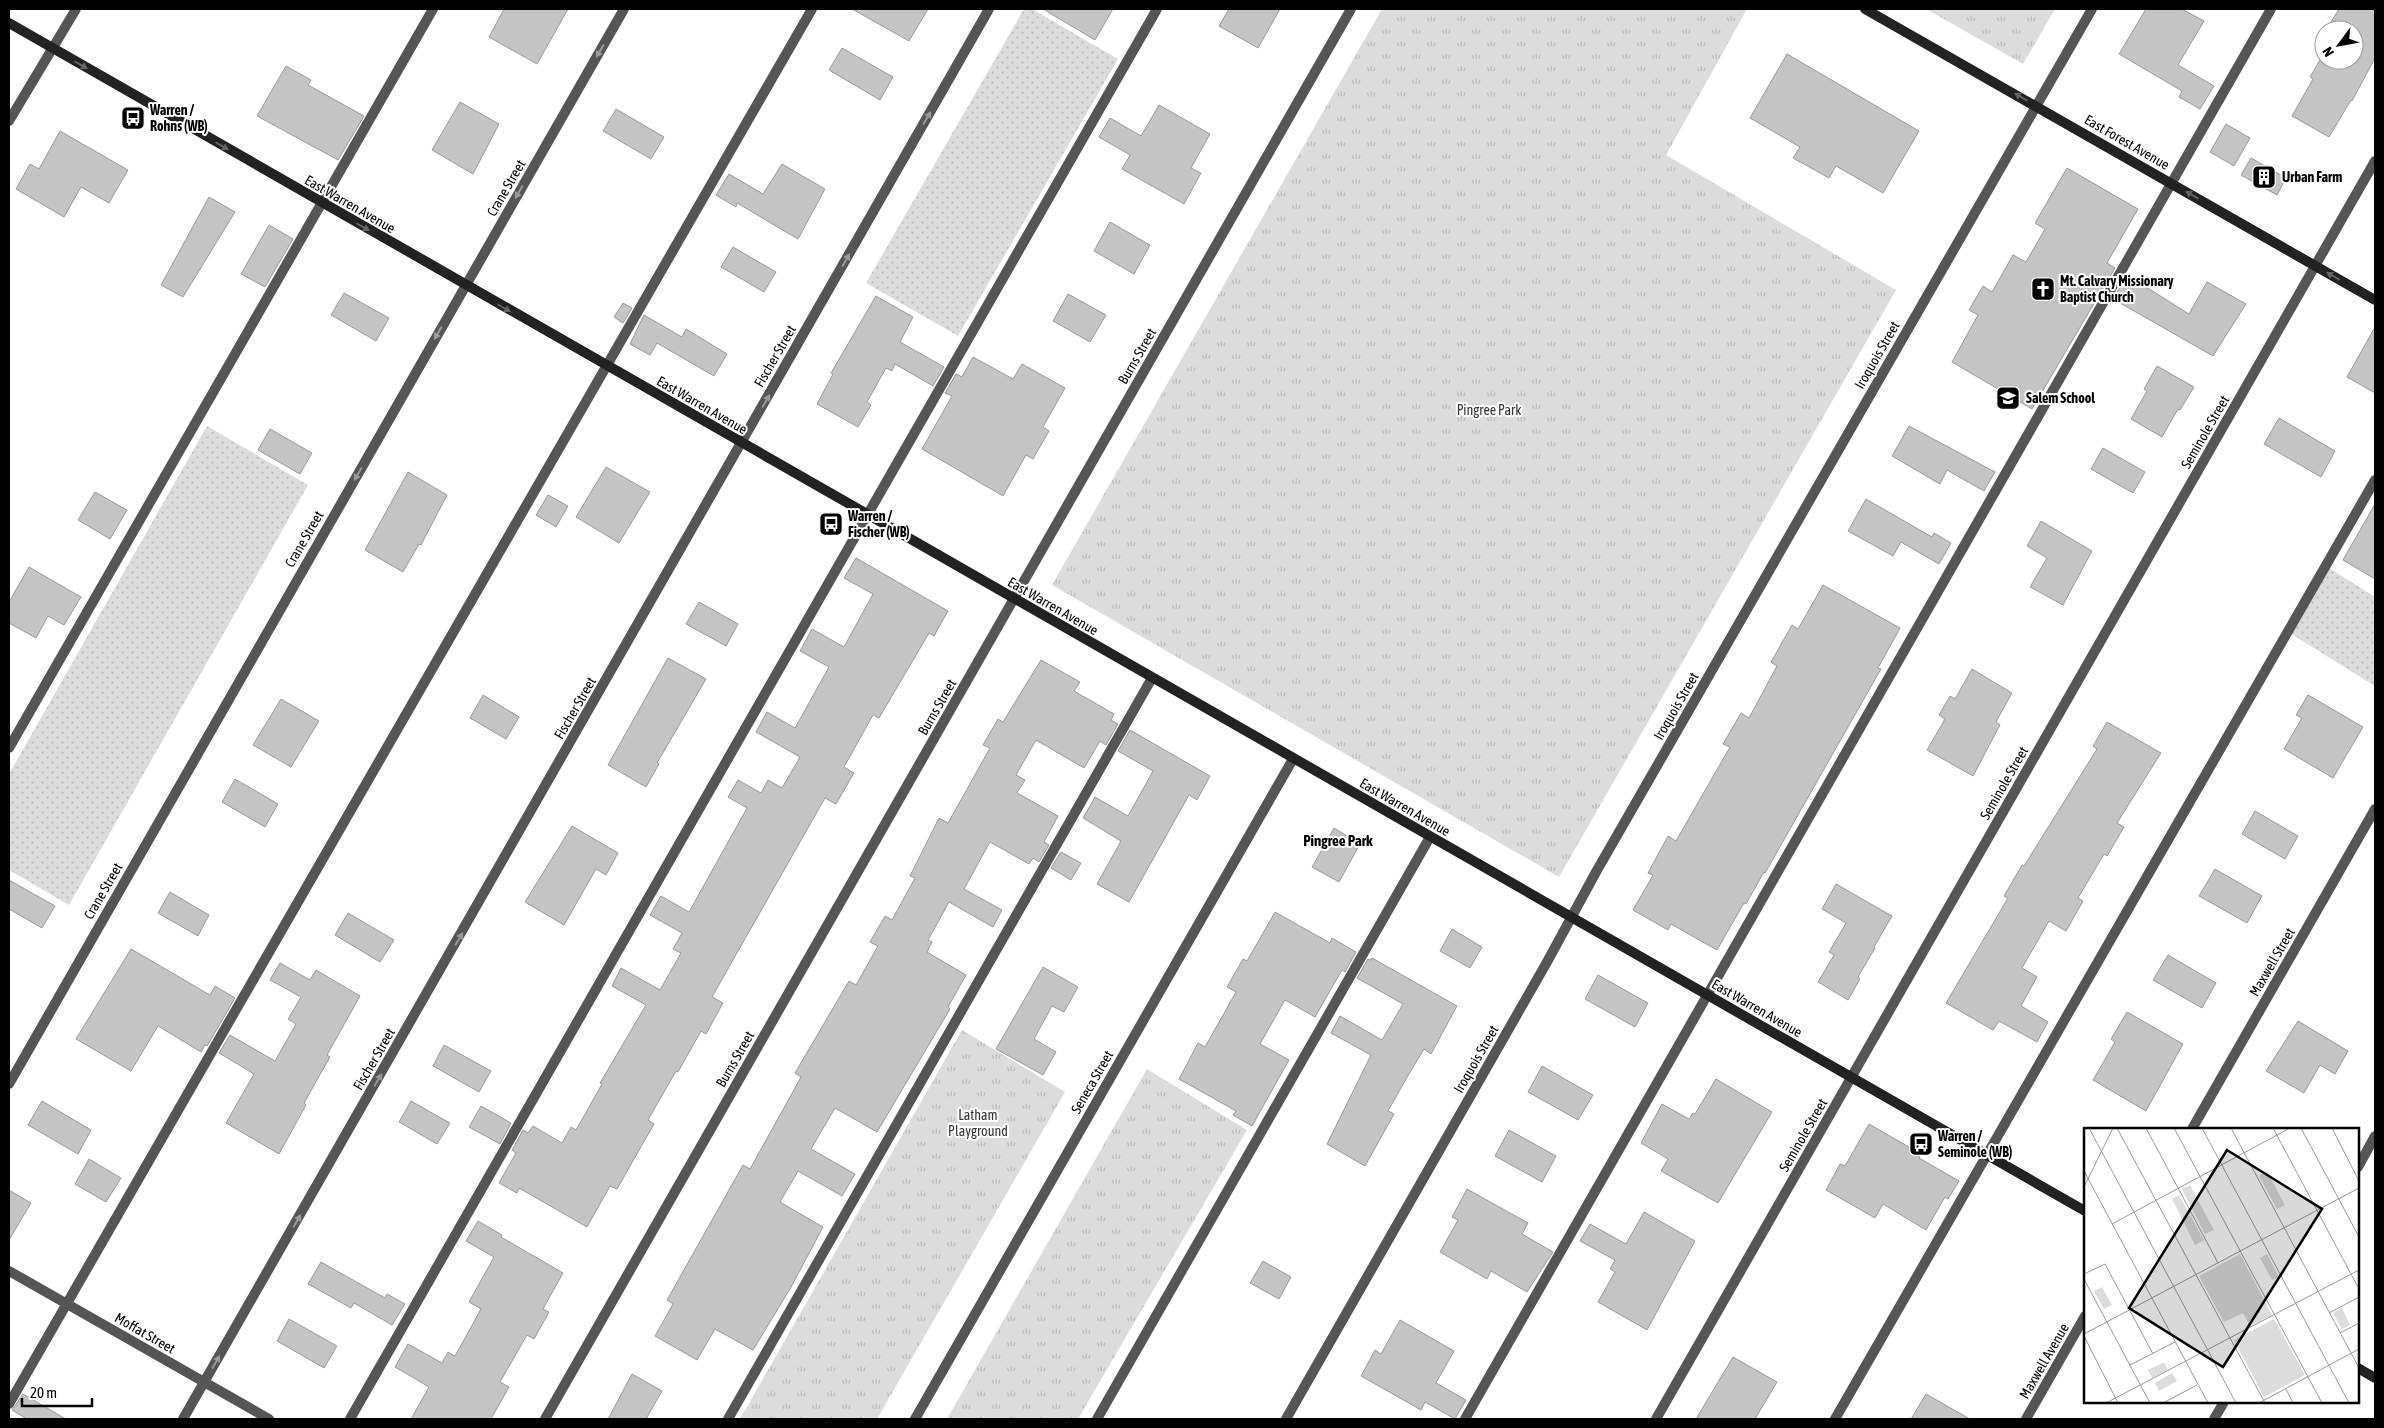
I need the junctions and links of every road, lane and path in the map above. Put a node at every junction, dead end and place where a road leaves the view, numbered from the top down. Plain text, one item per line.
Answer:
1 (76, 9) edge
2 (433, 9) edge
3 (624, 9) edge
4 (812, 9) edge
5 (989, 9) edge
6 (1157, 9) edge
7 (1352, 9) edge
8 (1865, 9) edge
9 (2092, 9) edge
10 (2272, 9) edge
11 (9, 23) edge
12 (52, 49) junction
13 (2036, 106) junction
14 (9, 121) edge
15 (2375, 161) edge
16 (2172, 184) junction
17 (323, 204) junction
18 (2315, 266) junction
19 (466, 286) junction
20 (2375, 300) edge
21 (606, 366) junction
22 (741, 443) junction
23 (2375, 480) edge
24 (866, 514) junction
25 (1014, 599) junction
26 (1152, 678) junction
27 (9, 748) edge
28 (1293, 759) junction
29 (2375, 809) edge
30 (1430, 837) junction
31 (1571, 918) junction
32 (1708, 996) junction
33 (1851, 1078) junction
34 (9, 1084) edge
35 (2193, 1128) edge
36 (2375, 1136) edge
37 (1988, 1156) junction
38 (2359, 1165) edge
39 (2084, 1211) edge
40 (9, 1271) edge
41 (66, 1304) junction
42 (2084, 1318) edge
43 (2359, 1369) edge
44 (2375, 1378) edge
45 (204, 1382) junction
46 (2223, 1403) edge
47 (9, 1404) edge
48 (183, 1419) edge
49 (269, 1419) edge
50 (350, 1419) edge
51 (545, 1419) edge
52 (728, 1419) edge
53 (915, 1419) edge
54 (1097, 1419) edge
55 (1286, 1419) edge
56 (1465, 1419) edge
57 (1656, 1419) edge
58 (1835, 1419) edge
59 (2026, 1419) edge
60 (2214, 1419) edge

1 - 12 street
2 - 17 street
3 -> 19 street, Crane Street
4 - 21 street
22 -> 5 street, Fischer Street
6 - 24 street
7 - 25 street, Burns Street
13 -> 8 main road, East Forest Avenue
9 - 13 street, Iroquois Street
10 - 16 street
11 - 12 main road, East Warren Avenue
12 - 14 street
12 -> 17 main road, East Warren Avenue
13 - 16 main road, East Forest Avenue
13 - 31 street, Iroquois Street
15 - 18 street, Seminole Street
18 -> 16 main road, East Forest Avenue
16 - 32 street
17 -> 19 main road, East Warren Avenue
17 - 27 street
20 -> 18 main road, East Forest Avenue
18 - 33 street, Seminole Street
19 -> 21 main road, East Warren Avenue
19 -> 34 street, Crane Street
21 - 22 main road, East Warren Avenue
21 - 41 street
22 - 24 main road, East Warren Avenue
45 -> 22 street, Fischer Street
23 - 37 street
24 - 25 main road, East Warren Avenue
24 - 50 street
25 - 26 main road, East Warren Avenue
25 - 51 street, Burns Street
26 - 28 main road, East Warren Avenue
26 - 52 street
28 - 30 main road, East Warren Avenue
28 - 53 street, Seneca Street
29 - 35 street, Maxwell Street
30 - 31 main road, East Warren Avenue
30 - 54 street
31 - 32 main road, East Warren Avenue
31 - 55 street, Iroquois Street
32 - 33 main road, East Warren Avenue
32 - 56 street
33 - 37 main road, East Warren Avenue
33 - 57 street, Seminole Street
36 - 38 street
37 - 39 main road, East Warren Avenue
37 - 58 street
40 - 41 street, Moffat Street
41 - 45 street, Moffat Street
41 - 47 street
42 - 59 street, Maxwell Avenue
43 - 44 main road
45 - 48 street, Fischer Street
45 - 49 street, Moffat Street
46 - 60 street

